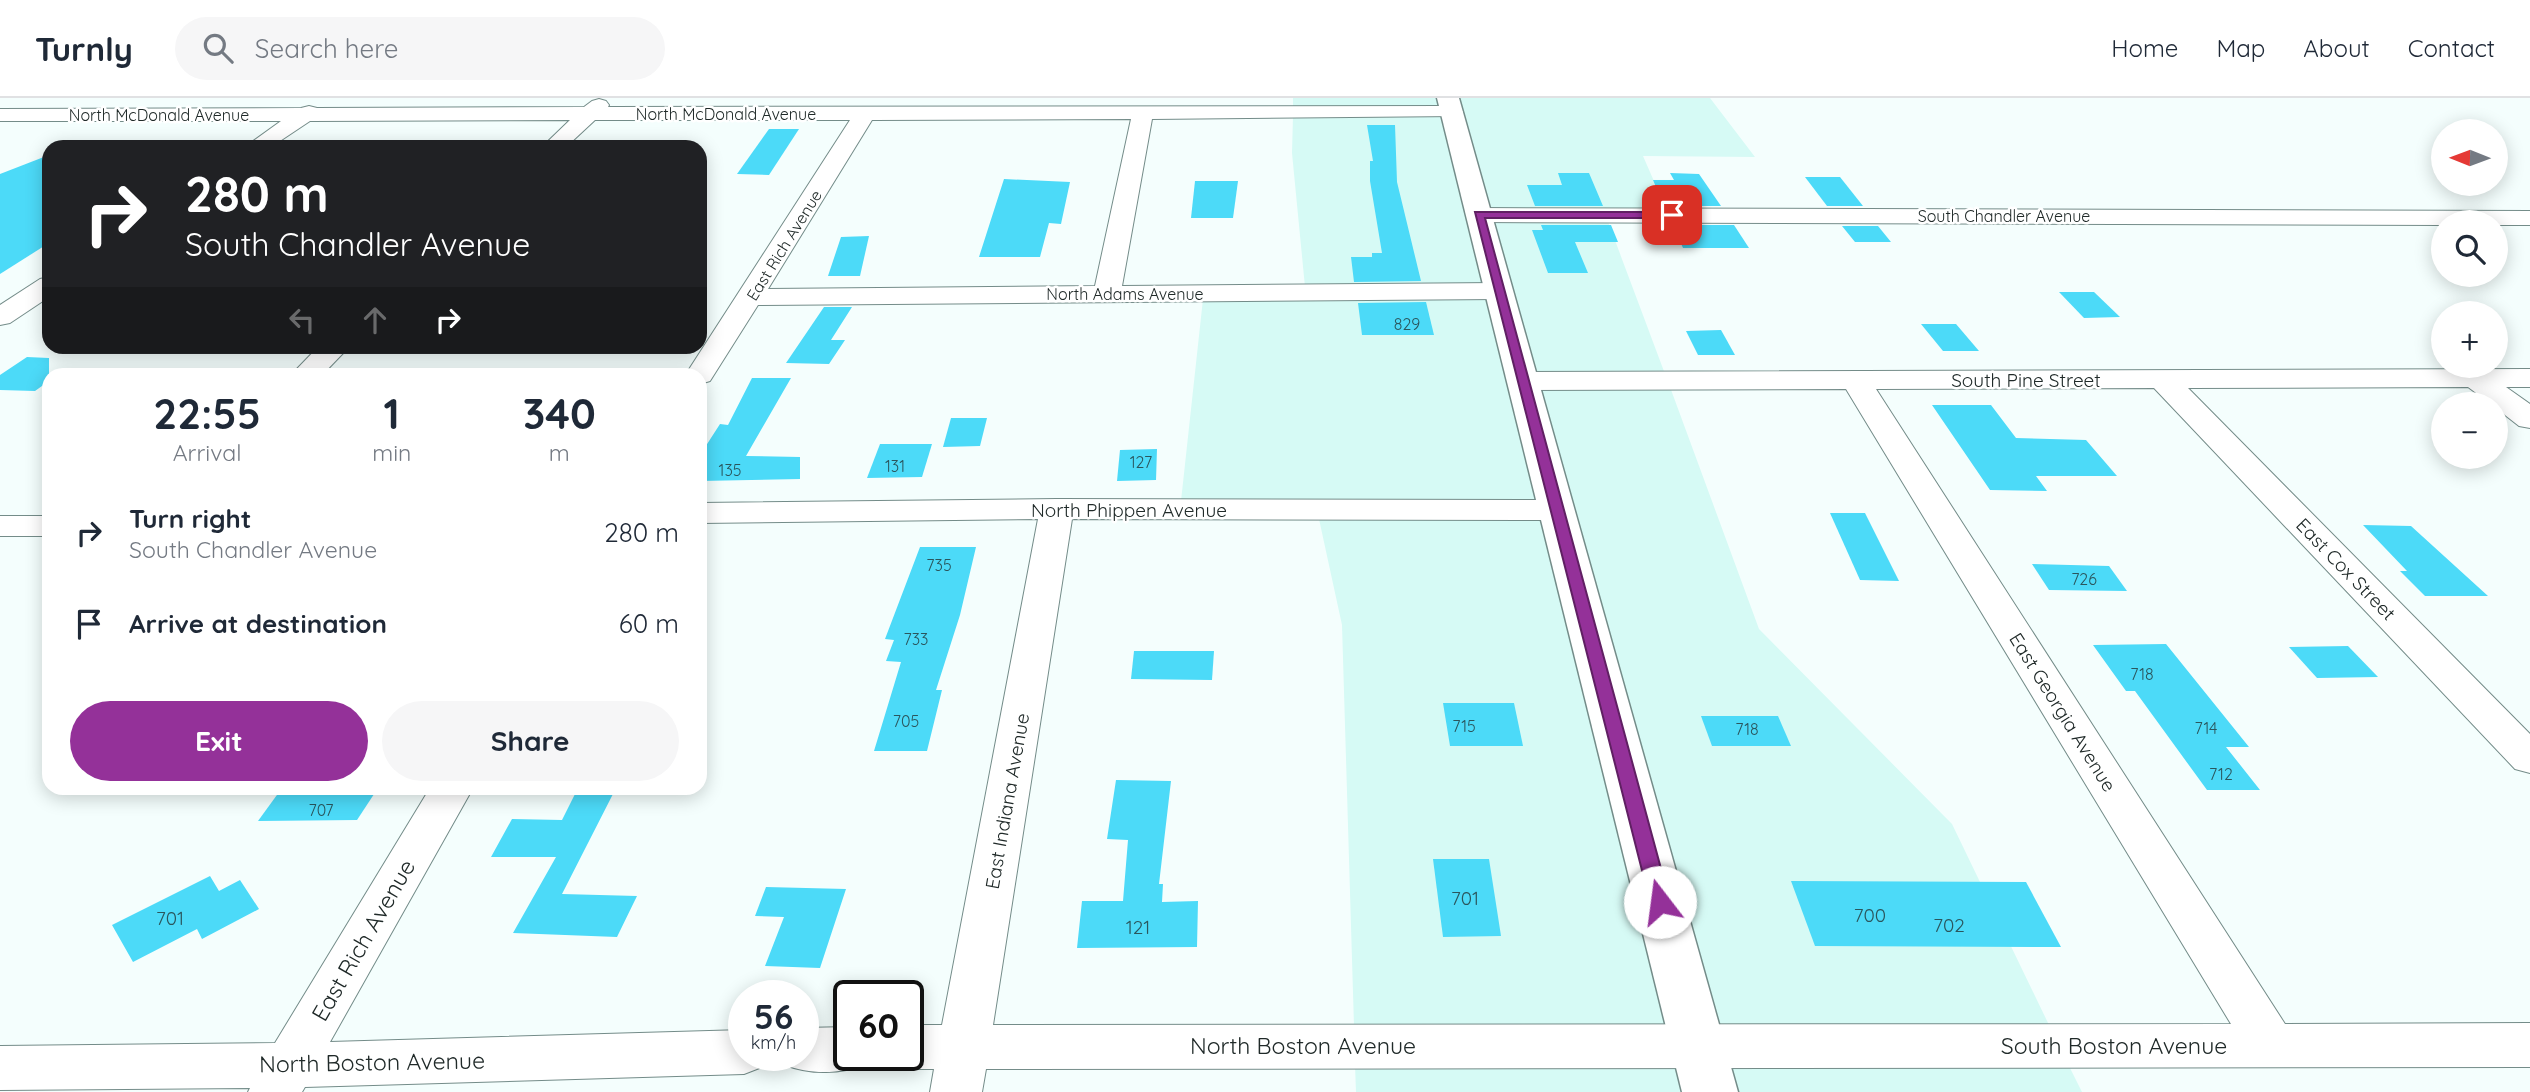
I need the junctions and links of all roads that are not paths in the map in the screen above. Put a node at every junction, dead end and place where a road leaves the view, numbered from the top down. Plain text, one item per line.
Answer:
1 (54, 98) edge
2 (330, 98) edge
3 (606, 98) edge
4 (1450, 105) edge
5 (877, 108) edge
6 (1143, 113) junction
7 (589, 114) junction
8 (10, 115) edge
9 (305, 115) junction
10 (267, 140) edge
11 (561, 140) edge
12 (1479, 215) junction
13 (2530, 218) edge
14 (42, 290) edge
15 (1499, 291) junction
16 (1107, 294) junction
17 (752, 297) junction
18 (0, 317) edge
19 (327, 354) edge
20 (312, 368) edge
21 (705, 368) edge
22 (2530, 378) edge
23 (2162, 379) junction
24 (2476, 379) junction
25 (1855, 380) junction
26 (1523, 381) junction
27 (2530, 419) edge
28 (1058, 509) junction
29 (1557, 510) junction
30 (707, 513) edge
31 (0, 526) edge
32 (42, 526) edge
33 (2530, 759) edge
34 (447, 795) edge
35 (1698, 1045) junction
36 (2271, 1045) junction
37 (2530, 1045) edge
38 (728, 1053) edge
39 (924, 1054) edge
40 (0, 1068) edge
41 (960, 1069) edge
42 (282, 1079) edge
43 (1710, 1092) edge

1 - 8 street
2 - 9 street
3 - 7 street
4 - 6 street, North McDonald Avenue
4 - 12 main road
5 - 6 street, North McDonald Avenue
5 - 7 street, North McDonald Avenue
5 - 17 street, East Rich Avenue
6 - 16 street
7 - 9 street, North McDonald Avenue
7 - 11 street
8 - 9 street, North McDonald Avenue
9 - 10 street
12 - 13 street, South Chandler Avenue
12 - 15 main road
14 - 18 street
15 - 16 street, North Adams Avenue
15 - 26 main road
16 - 17 street, North Adams Avenue
17 - 21 street, East Rich Avenue
19 - 20 street
22 - 24 street, South Pine Street
23 - 24 street, South Pine Street
23 - 25 street, South Pine Street
23 - 33 street, East Cox Street
24 - 27 street
25 - 26 street, South Pine Street
25 - 36 street, East Georgia Avenue
26 - 29 main road
28 - 29 street, North Phippen Avenue
28 - 30 street, North Phippen Avenue
28 - 41 street, East Indiana Avenue
29 - 35 main road
31 - 32 street
34 - 42 street, East Rich Avenue
35 - 36 street, South Boston Avenue
35 - 41 street, North Boston Avenue
35 - 43 main road
36 - 37 street, South Boston Avenue
38 - 42 street, North Boston Avenue
39 - 41 street, North Boston Avenue
40 - 42 street, North Boston Avenue

